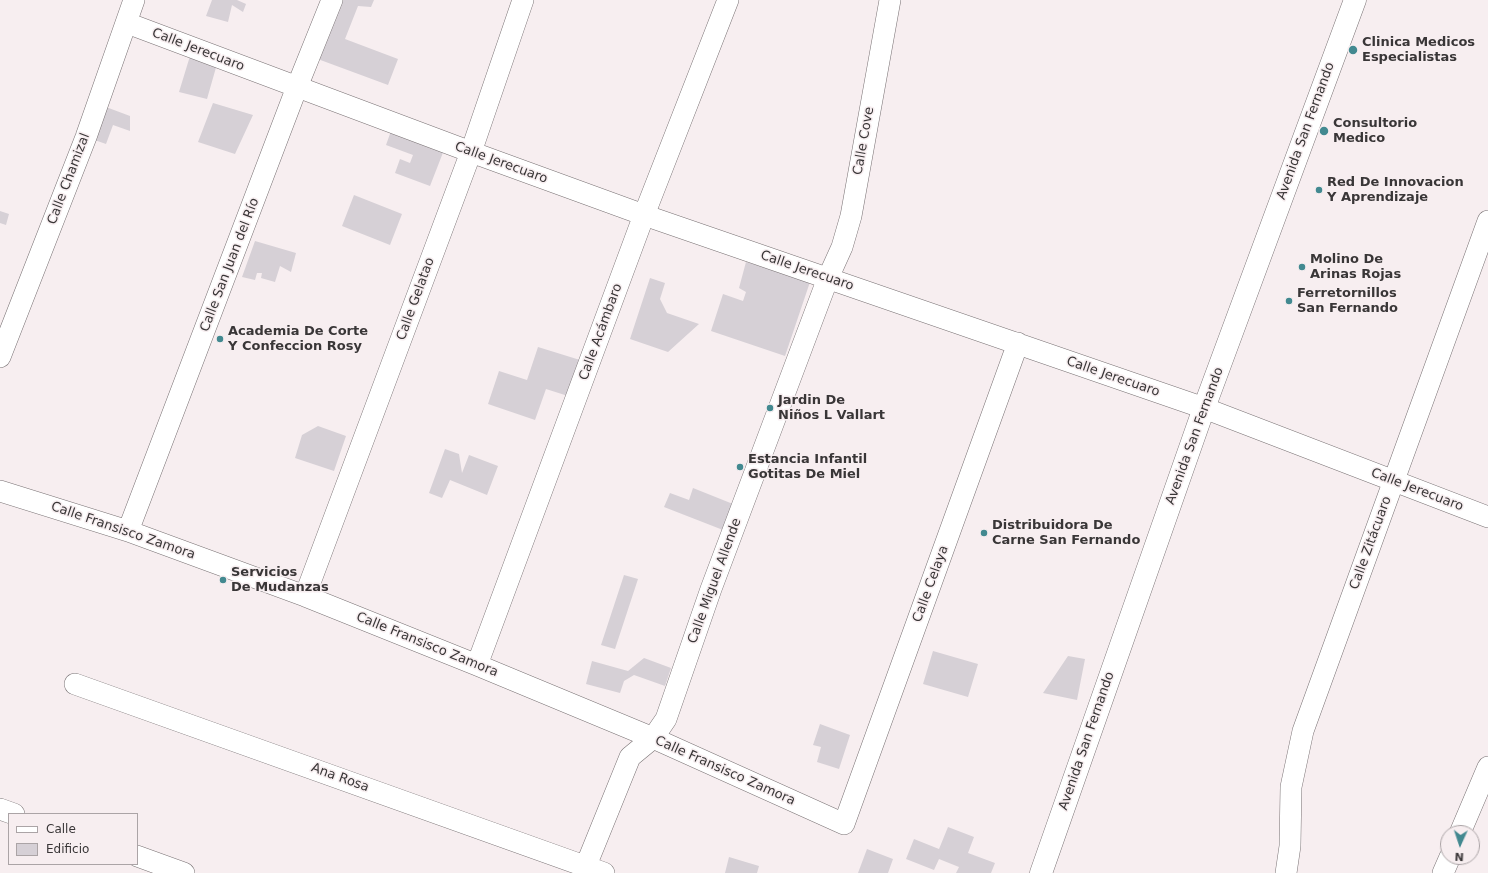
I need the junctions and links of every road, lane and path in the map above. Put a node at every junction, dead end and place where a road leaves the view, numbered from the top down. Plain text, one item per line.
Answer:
1 (134, 0) edge
2 (332, 0) edge
3 (523, 0) edge
4 (728, 0) edge
5 (890, 0) edge
6 (1355, 0) edge
7 (127, 23) junction
8 (297, 87) junction
9 (471, 152) junction
10 (644, 215) junction
11 (1488, 221) edge
12 (828, 278) junction
13 (1018, 343) junction
14 (0, 357) edge
15 (1204, 408) junction
16 (1393, 481) junction
17 (0, 491) edge
18 (1488, 517) edge
19 (128, 530) junction
20 (305, 596) junction
21 (477, 665) junction
22 (75, 684) dead end
23 (653, 738) junction
24 (1488, 767) edge
25 (0, 809) edge
26 (11, 813) edge
27 (844, 824) joint
28 (1463, 825) edge
29 (138, 856) edge
30 (591, 871) edge
31 (184, 873) edge
32 (1041, 873) edge
33 (1286, 873) edge

1 - 7 street, Calle Chamizal
2 - 8 street, Calle San Juan del Río
3 - 9 street, Calle Gelatao
4 - 10 street, Calle Acámbaro
5 - 12 street, Calle Cove
6 - 15 street, Avenida San Fernando
7 - 8 street, Calle Jerecuaro
7 - 14 street, Calle Chamizal
8 - 9 street, Calle Jerecuaro
8 - 19 street, Calle San Juan del Río
9 - 10 street, Calle Jerecuaro
9 - 20 street, Calle Gelatao
10 - 12 street, Calle Jerecuaro
10 - 21 street, Calle Acámbaro
11 - 16 street, Calle Zitácuaro
12 - 13 street, Calle Jerecuaro
12 - 23 street, Calle Miguel Allende
13 - 15 street, Calle Jerecuaro
13 - 27 street, Calle Celaya
15 - 16 street, Calle Jerecuaro
15 - 32 street, Avenida San Fernando
16 - 18 street, Calle Jerecuaro
16 - 33 street, Calle Zitácuaro
17 - 19 street, Calle Fransisco Zamora
19 - 20 street, Calle Fransisco Zamora
20 - 21 street, Calle Fransisco Zamora
21 - 23 street, Calle Fransisco Zamora
22 - 30 street, Ana Rosa
23 - 27 street, Calle Fransisco Zamora
23 - 30 street, Calle Miguel Allende
24 - 28 street
25 - 26 street
29 - 31 street

